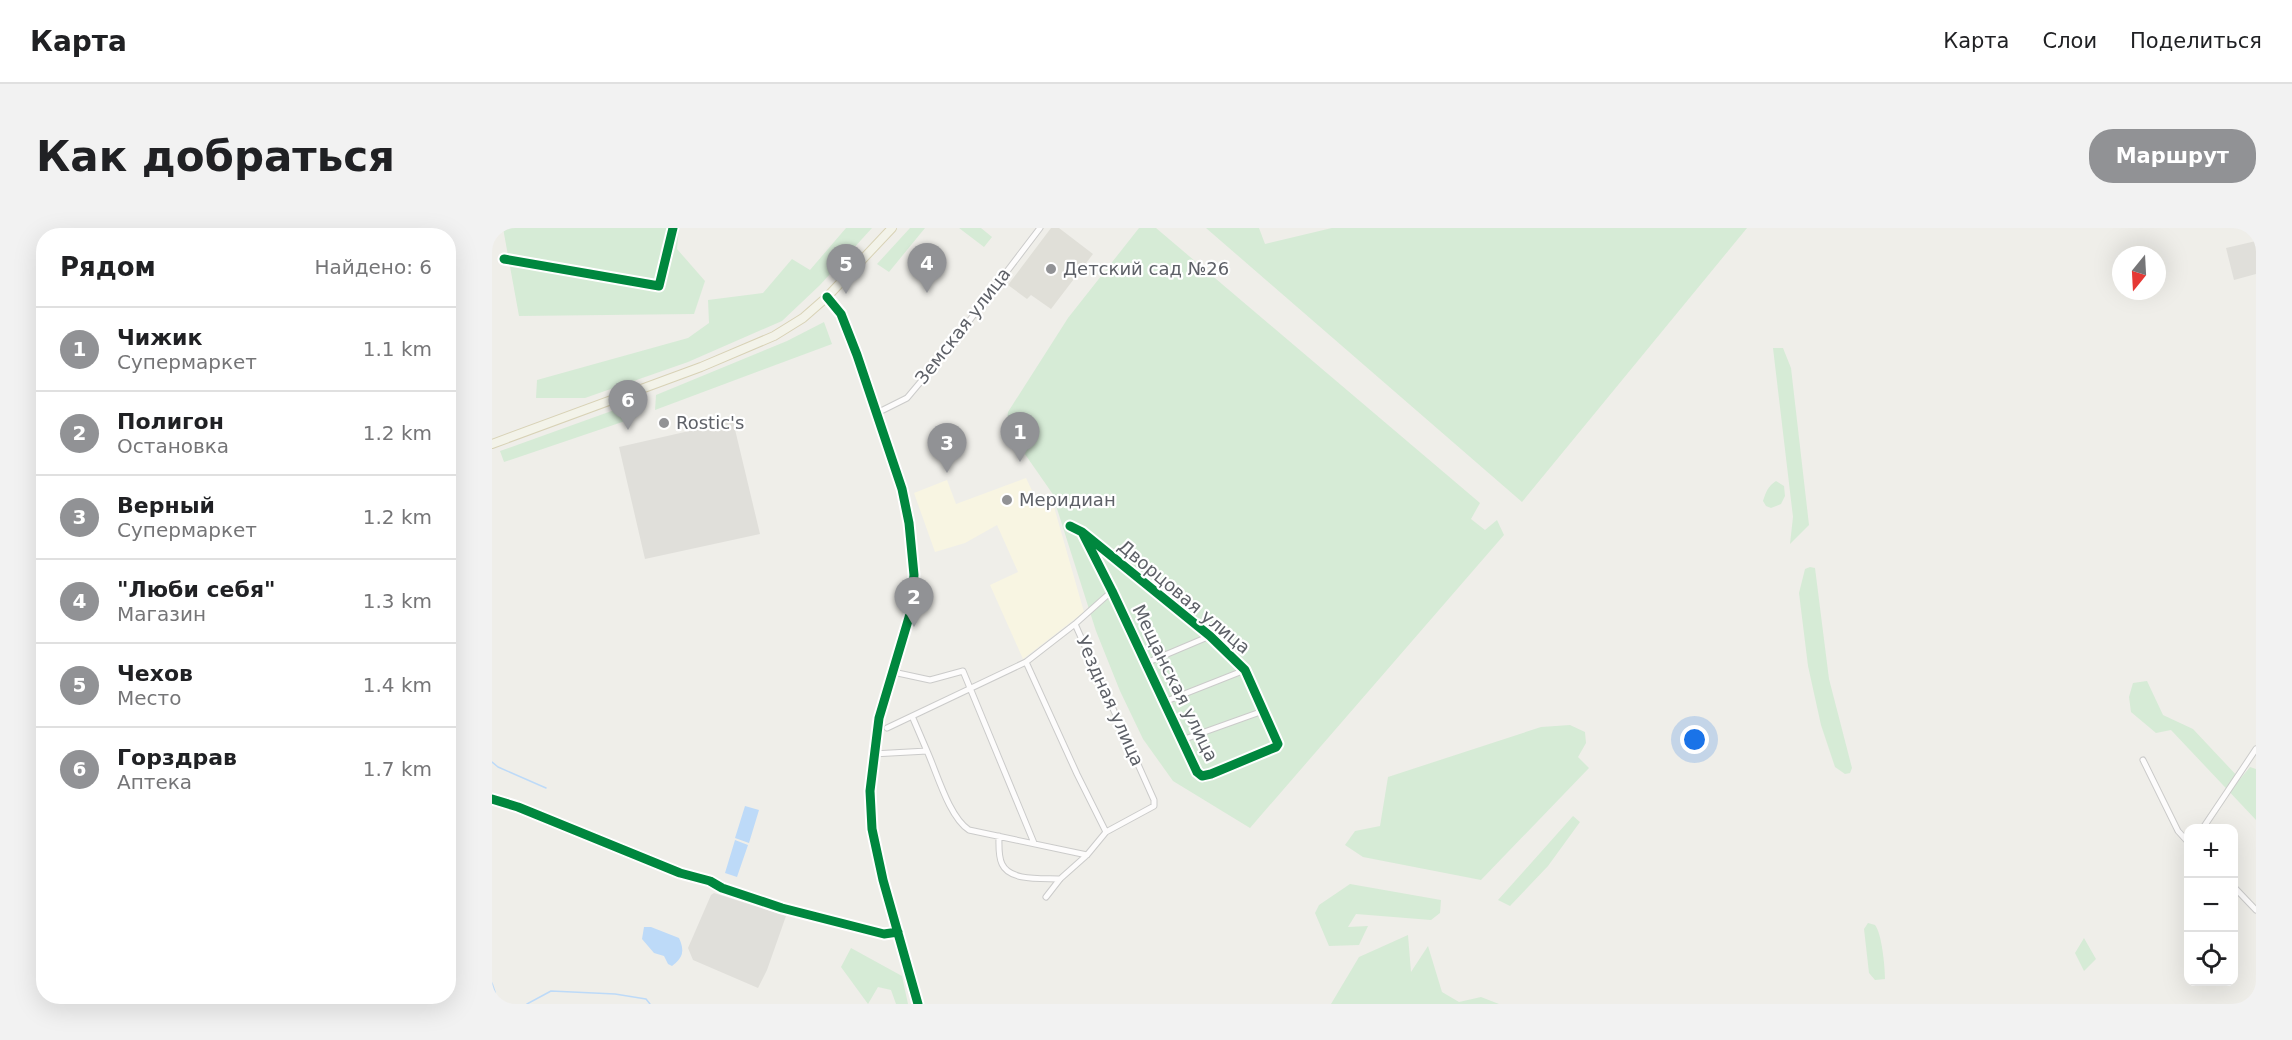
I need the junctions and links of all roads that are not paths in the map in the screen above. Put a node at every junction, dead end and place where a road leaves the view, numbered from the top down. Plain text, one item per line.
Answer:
1 (673, 228) edge
2 (892, 228) edge
3 (1040, 228) edge
4 (504, 259) dead end
5 (828, 297) junction
6 (877, 413) junction
7 (492, 444) edge
8 (1070, 526) dead end
9 (1082, 532) junction
10 (1112, 591) junction
11 (1075, 624) junction
12 (1210, 636) junction
13 (1026, 662) junction
14 (1146, 663) junction
15 (1245, 670) junction
16 (893, 672) junction
17 (970, 688) junction
18 (1164, 702) junction
19 (1263, 711) junction
20 (912, 716) junction
21 (887, 728) dead end
22 (1182, 740) junction
23 (2256, 749) edge
24 (927, 751) junction
25 (873, 754) junction
26 (2143, 760) dead end
27 (1211, 774) joint
28 (492, 799) edge
29 (2206, 824) edge
30 (1106, 832) junction
31 (999, 836) junction
32 (2184, 838) edge
33 (1034, 843) junction
34 (1086, 855) junction
35 (1060, 879) junction
36 (2238, 891) edge
37 (1046, 897) dead end
38 (2256, 910) edge
39 (898, 932) junction
40 (918, 1004) edge

1 - 4 street
2 - 5 main road
3 - 6 street, Земская улица
5 - 6 street
5 - 7 main road
6 - 16 street
8 - 9 street, Дворцовая улица
9 - 10 street, Мещанская улица
9 - 12 street, Дворцовая улица
10 - 11 street
10 - 14 street, Мещанская улица
11 - 13 street, Уездная улица
11 - 30 street, Уездная улица
12 - 14 street
12 - 15 street, Дворцовая улица
13 - 17 street, Уездная улица
13 - 30 street
14 - 18 street, Мещанская улица
15 - 18 street
15 - 19 street, Дворцовая улица
16 - 17 street
16 - 25 street
17 - 20 street, Уездная улица
17 - 33 street
18 - 22 street, Мещанская улица
19 - 22 street
19 - 27 street, Дворцовая улица
20 - 21 street, Уездная улица
20 - 24 street
22 - 27 street, Мещанская улица
23 - 29 street
24 - 25 street
24 - 31 street
25 - 39 street
26 - 32 street
28 - 39 street
30 - 34 street
31 - 33 street
31 - 35 street
33 - 34 street
34 - 35 street
35 - 37 street
36 - 38 street
39 - 40 street

